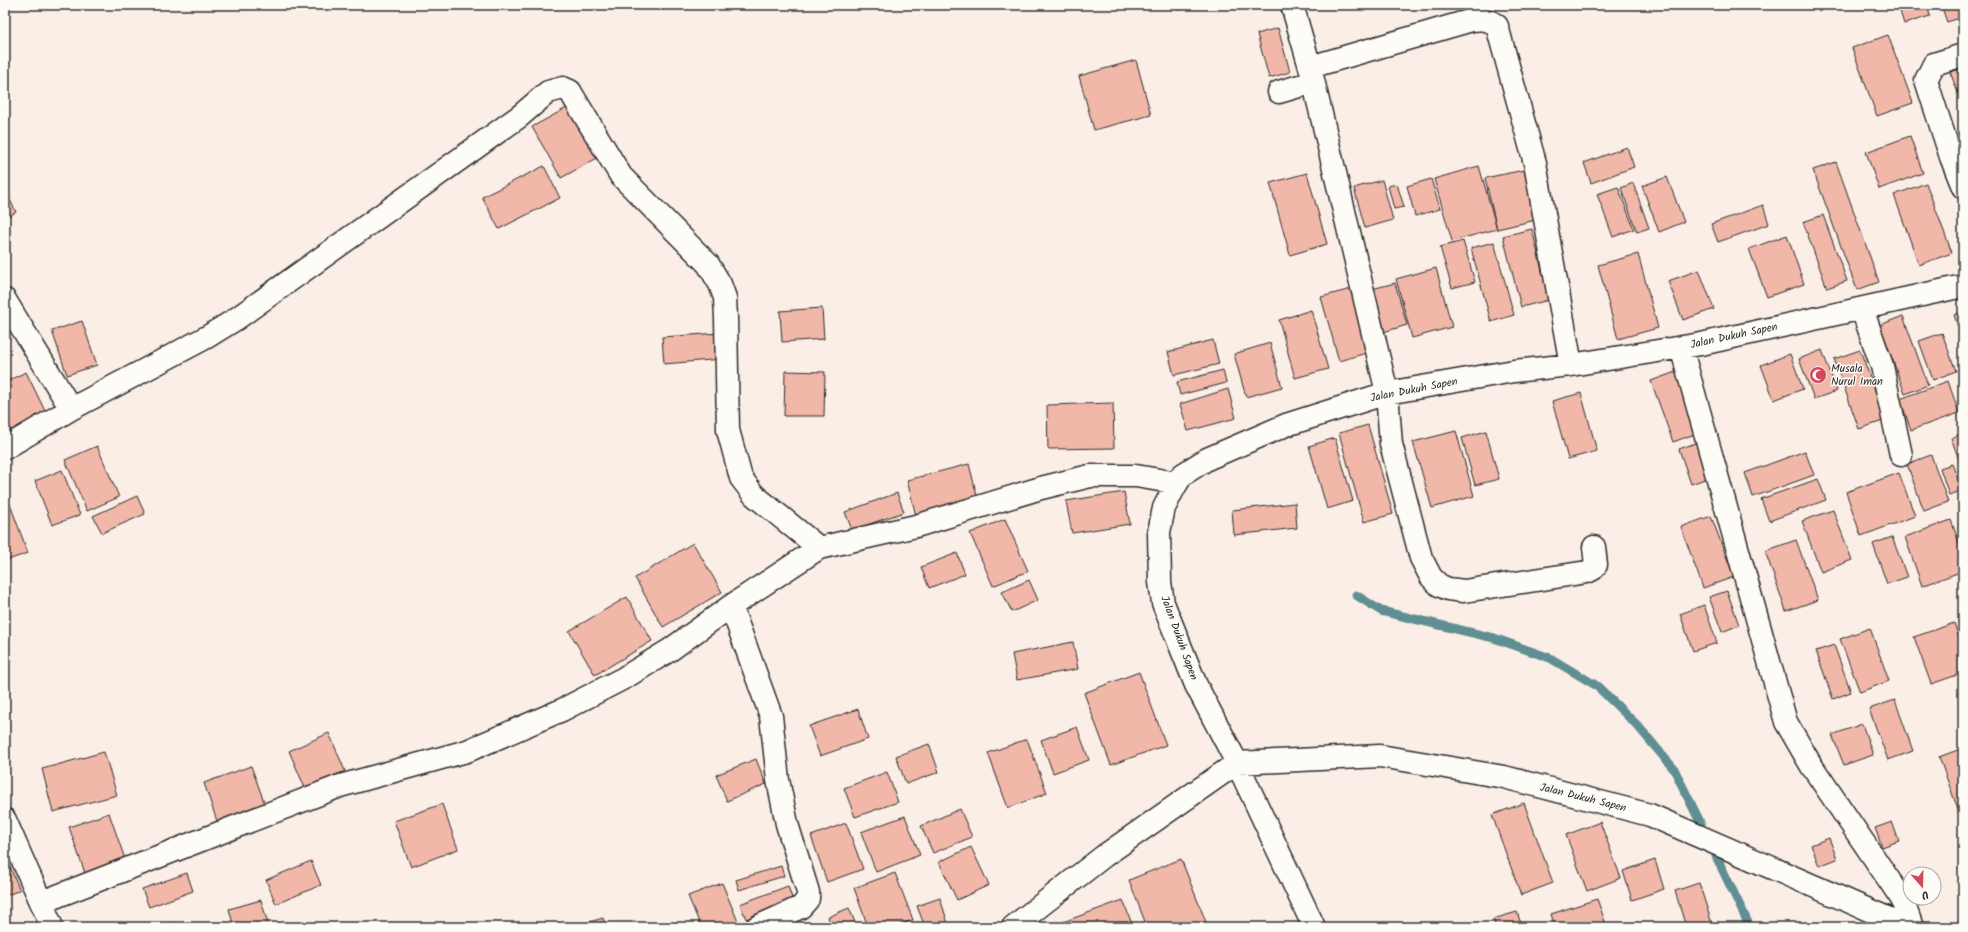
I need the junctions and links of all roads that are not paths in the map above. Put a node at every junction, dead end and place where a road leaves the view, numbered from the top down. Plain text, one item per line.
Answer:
1 (1292, 5) edge
2 (1963, 55) edge
3 (1311, 74) junction
4 (1279, 92) dead end
5 (1963, 187) edge
6 (1963, 286) edge
7 (5, 300) edge
8 (1862, 309) junction
9 (1681, 347) junction
10 (1571, 365) junction
11 (1387, 393) junction
12 (72, 408) junction
13 (5, 448) edge
14 (1901, 455) dead end
15 (1177, 483) junction
16 (1594, 547) dead end
17 (819, 548) junction
18 (731, 606) junction
19 (1237, 763) junction
20 (5, 820) edge
21 (42, 902) junction
22 (1908, 917) edge
23 (52, 927) edge
24 (757, 927) edge
25 (1013, 927) edge
26 (1314, 927) edge

1 - 3 street
2 - 5 street
3 - 4 street
3 - 10 street
3 - 11 street
6 - 8 street, Jalan Dukuh Sapen
7 - 12 street
8 - 9 street, Jalan Dukuh Sapen
8 - 14 street
9 - 10 street, Jalan Dukuh Sapen
9 - 22 street
10 - 11 street, Jalan Dukuh Sapen
11 - 15 street, Jalan Dukuh Sapen
11 - 16 street
12 - 13 street
12 - 17 street
15 - 17 street
15 - 19 street, Jalan Dukuh Sapen
17 - 18 street
18 - 21 street
18 - 24 street
19 - 22 street, Jalan Dukuh Sapen
19 - 25 street
19 - 26 street
20 - 21 street
21 - 23 street

